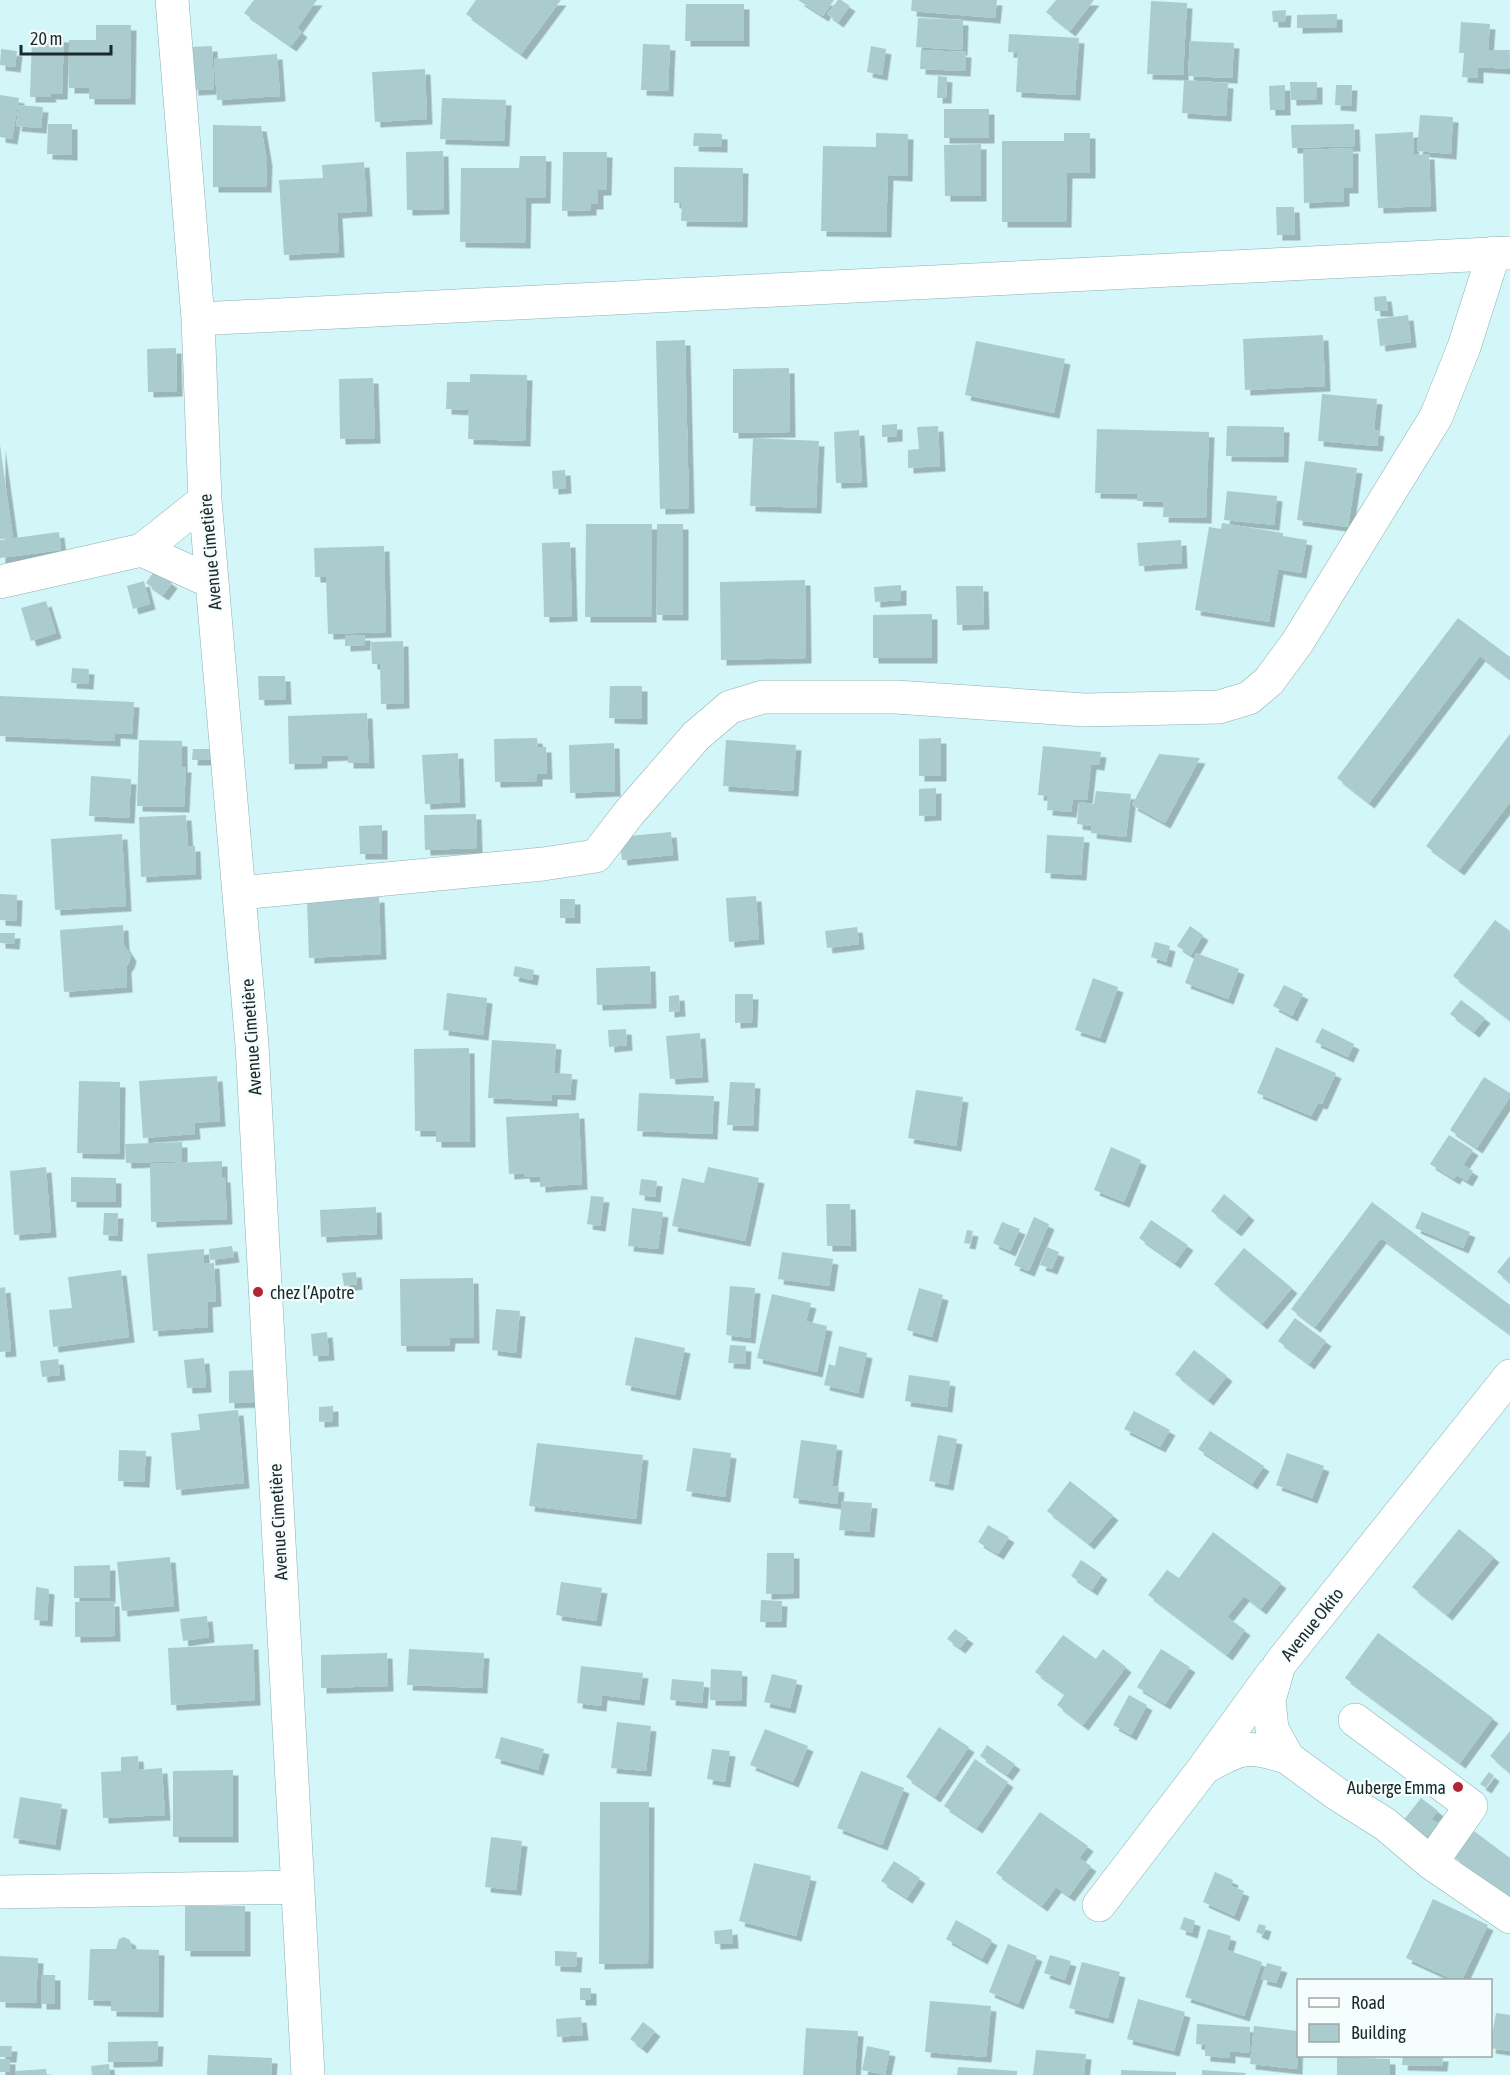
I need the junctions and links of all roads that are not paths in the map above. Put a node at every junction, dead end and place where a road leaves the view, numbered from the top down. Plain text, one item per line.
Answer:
1 (172, 0) edge
2 (1502, 253) edge
3 (198, 318) junction
4 (206, 500) junction
5 (142, 550) junction
6 (0, 582) edge
7 (212, 582) junction
8 (239, 893) junction
9 (1510, 1376) edge
10 (1279, 1665) junction
11 (1356, 1720) dead end
12 (1288, 1758) junction
13 (1204, 1768) junction
14 (1431, 1863) junction
15 (298, 1887) junction
16 (0, 1892) edge
17 (1099, 1905) dead end
18 (1510, 1917) edge
19 (308, 2075) edge

1 - 3 street, Avenue Cimetière
2 - 3 street
2 - 8 street
3 - 4 street, Avenue Cimetière
4 - 5 street
4 - 7 street, Avenue Cimetière
5 - 6 street
5 - 7 street
7 - 8 street, Avenue Cimetière
8 - 15 street, Avenue Cimetière
9 - 10 street, Avenue Okito
10 - 12 street, Avenue Okito
10 - 13 street
11 - 14 street
12 - 13 street
12 - 14 street, Avenue Okito
13 - 17 street
14 - 18 street, Avenue Okito
15 - 16 street
15 - 19 street, Avenue Cimetière

